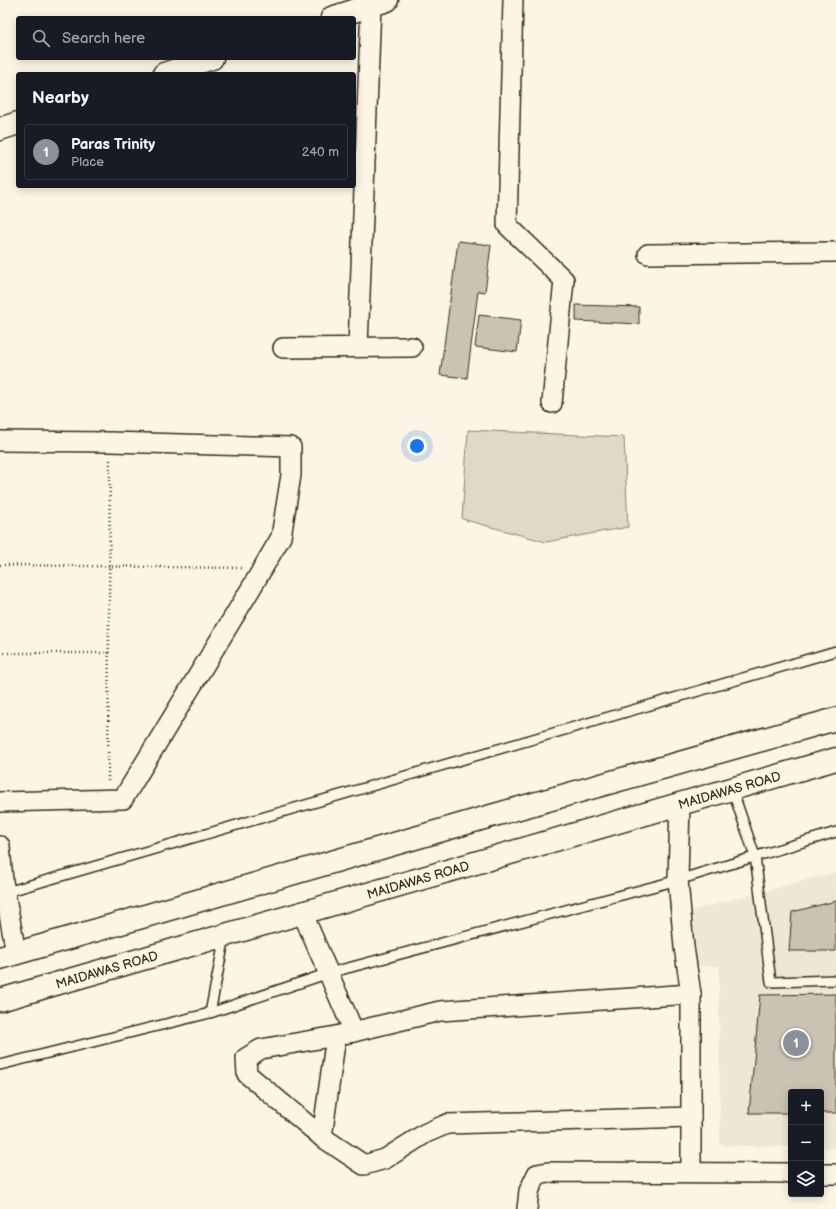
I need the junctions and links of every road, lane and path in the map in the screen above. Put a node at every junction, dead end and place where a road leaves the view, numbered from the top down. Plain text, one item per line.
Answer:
1 (513, 0) edge
2 (379, 3) edge
3 (338, 16) edge
4 (206, 60) edge
5 (170, 72) edge
6 (16, 124) edge
7 (0, 129) edge
8 (836, 252) edge
9 (648, 254) dead end
10 (358, 347) junction
11 (412, 347) dead end
12 (283, 348) dead end
13 (552, 403) dead end
14 (0, 440) edge
15 (110, 442) junction
16 (0, 565) edge
17 (109, 566) junction
18 (263, 568) junction
19 (836, 651) edge
20 (0, 653) edge
21 (109, 653) junction
22 (836, 719) edge
23 (836, 759) edge
24 (732, 788) junction
25 (108, 799) junction
26 (0, 802) edge
27 (680, 803) junction
28 (836, 832) edge
29 (0, 846) edge
30 (755, 856) junction
31 (678, 880) junction
32 (2, 893) edge
33 (302, 912) junction
34 (225, 934) junction
35 (8, 955) edge
36 (329, 973) junction
37 (836, 980) edge
38 (691, 994) junction
39 (0, 1000) edge
40 (210, 1013) junction
41 (345, 1034) junction
42 (0, 1065) edge
43 (691, 1117) junction
44 (322, 1137) junction
45 (691, 1172) junction
46 (788, 1173) edge
47 (824, 1174) edge
48 (836, 1174) edge
49 (527, 1209) edge

1 - 13 street
2 - 3 street
2 - 10 street
4 - 5 street
6 - 7 street
8 - 9 street
10 - 11 street
10 - 12 street
14 - 15 street
15 - 17 path
15 - 18 street
16 - 17 path
17 - 18 path
17 - 21 path
18 - 25 street
19 - 32 lane
20 - 21 path
21 - 25 path
22 - 35 street
23 - 24 street, MAIDAWAS ROAD
24 - 27 street, MAIDAWAS ROAD
24 - 30 lane
25 - 26 street
27 - 31 street
27 - 33 street, MAIDAWAS ROAD
28 - 30 lane
29 - 32 street
30 - 31 lane
30 - 37 lane
31 - 36 lane
31 - 38 street
32 - 35 street
33 - 34 street, MAIDAWAS ROAD
33 - 36 street
34 - 39 street, MAIDAWAS ROAD
34 - 40 lane
36 - 40 lane
36 - 41 street
38 - 41 street
38 - 43 street
40 - 42 lane
41 - 44 street
41 - 44 street
43 - 44 street
43 - 45 street
45 - 46 street
45 - 49 street
47 - 48 street

